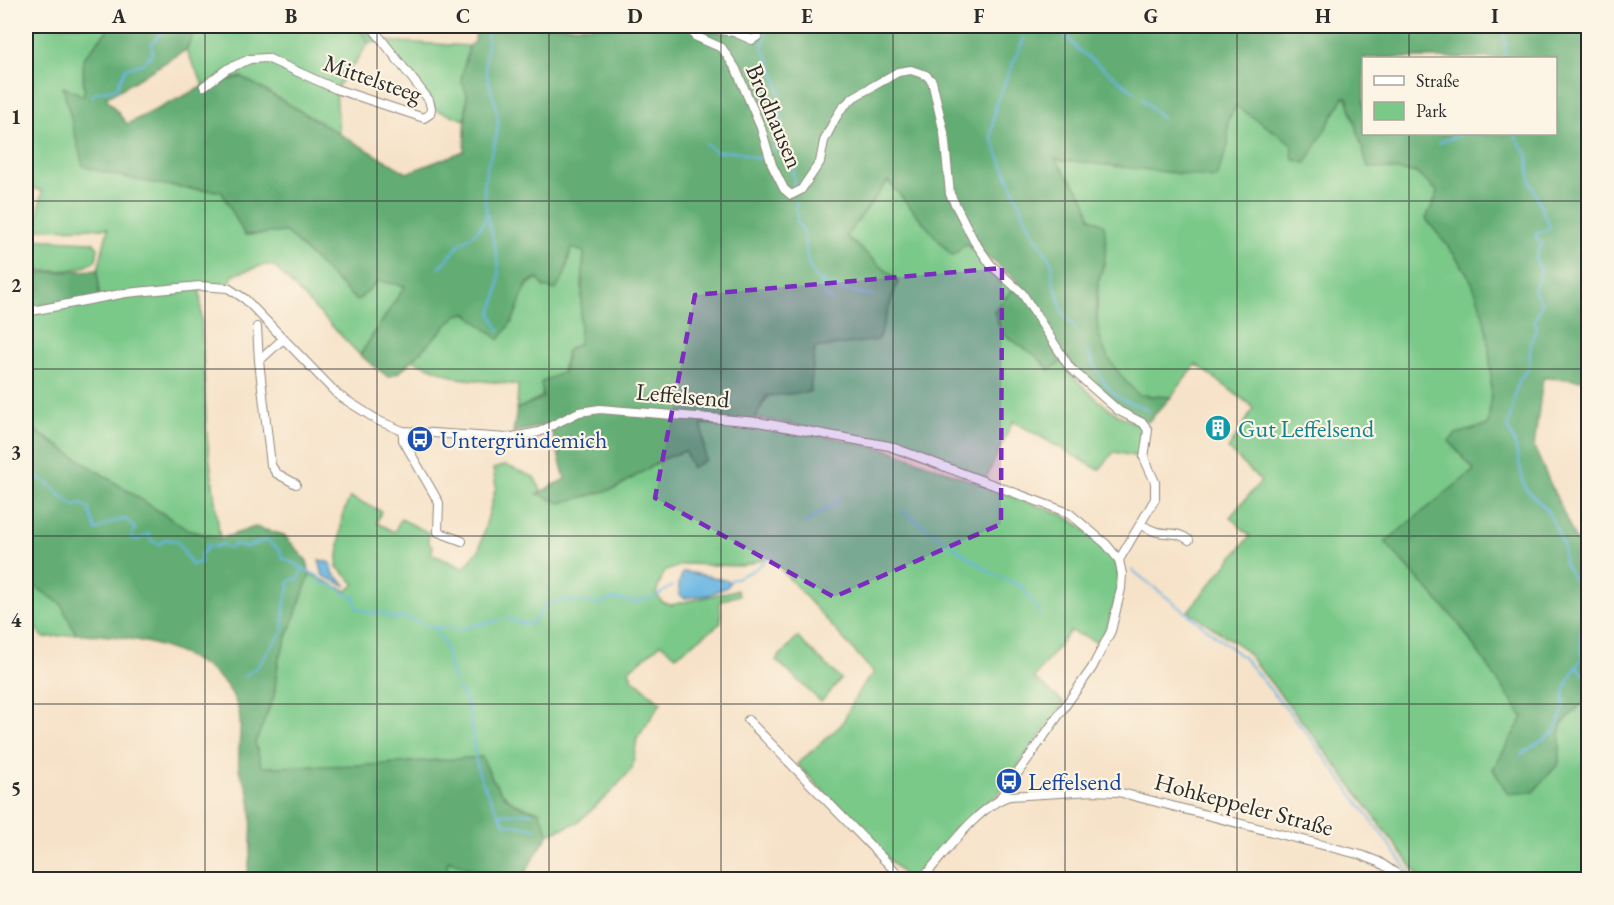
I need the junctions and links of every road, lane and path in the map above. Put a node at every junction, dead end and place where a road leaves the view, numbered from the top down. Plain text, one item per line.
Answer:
1 (371, 26) edge
2 (757, 26) edge
3 (204, 86) dead end
4 (26, 312) edge
5 (257, 327) dead end
6 (285, 338) junction
7 (259, 361) junction
8 (403, 431) junction
9 (296, 484) dead end
10 (1141, 524) junction
11 (1189, 540) dead end
12 (462, 542) dead end
13 (1119, 560) junction
14 (748, 720) dead end
15 (998, 801) junction
16 (904, 879) edge
17 (921, 879) edge
18 (1406, 879) edge

1 - 3 street, Mittelsteeg
2 - 10 street, Brodhausen
4 - 6 street
5 - 7 street
6 - 7 street
6 - 8 street
7 - 9 street
8 - 12 street
8 - 13 street, Leffelsend
10 - 11 street
10 - 13 street
13 - 15 street
14 - 16 street
15 - 17 street, Hohkeppeler Straße
15 - 18 street, Hohkeppeler Straße

